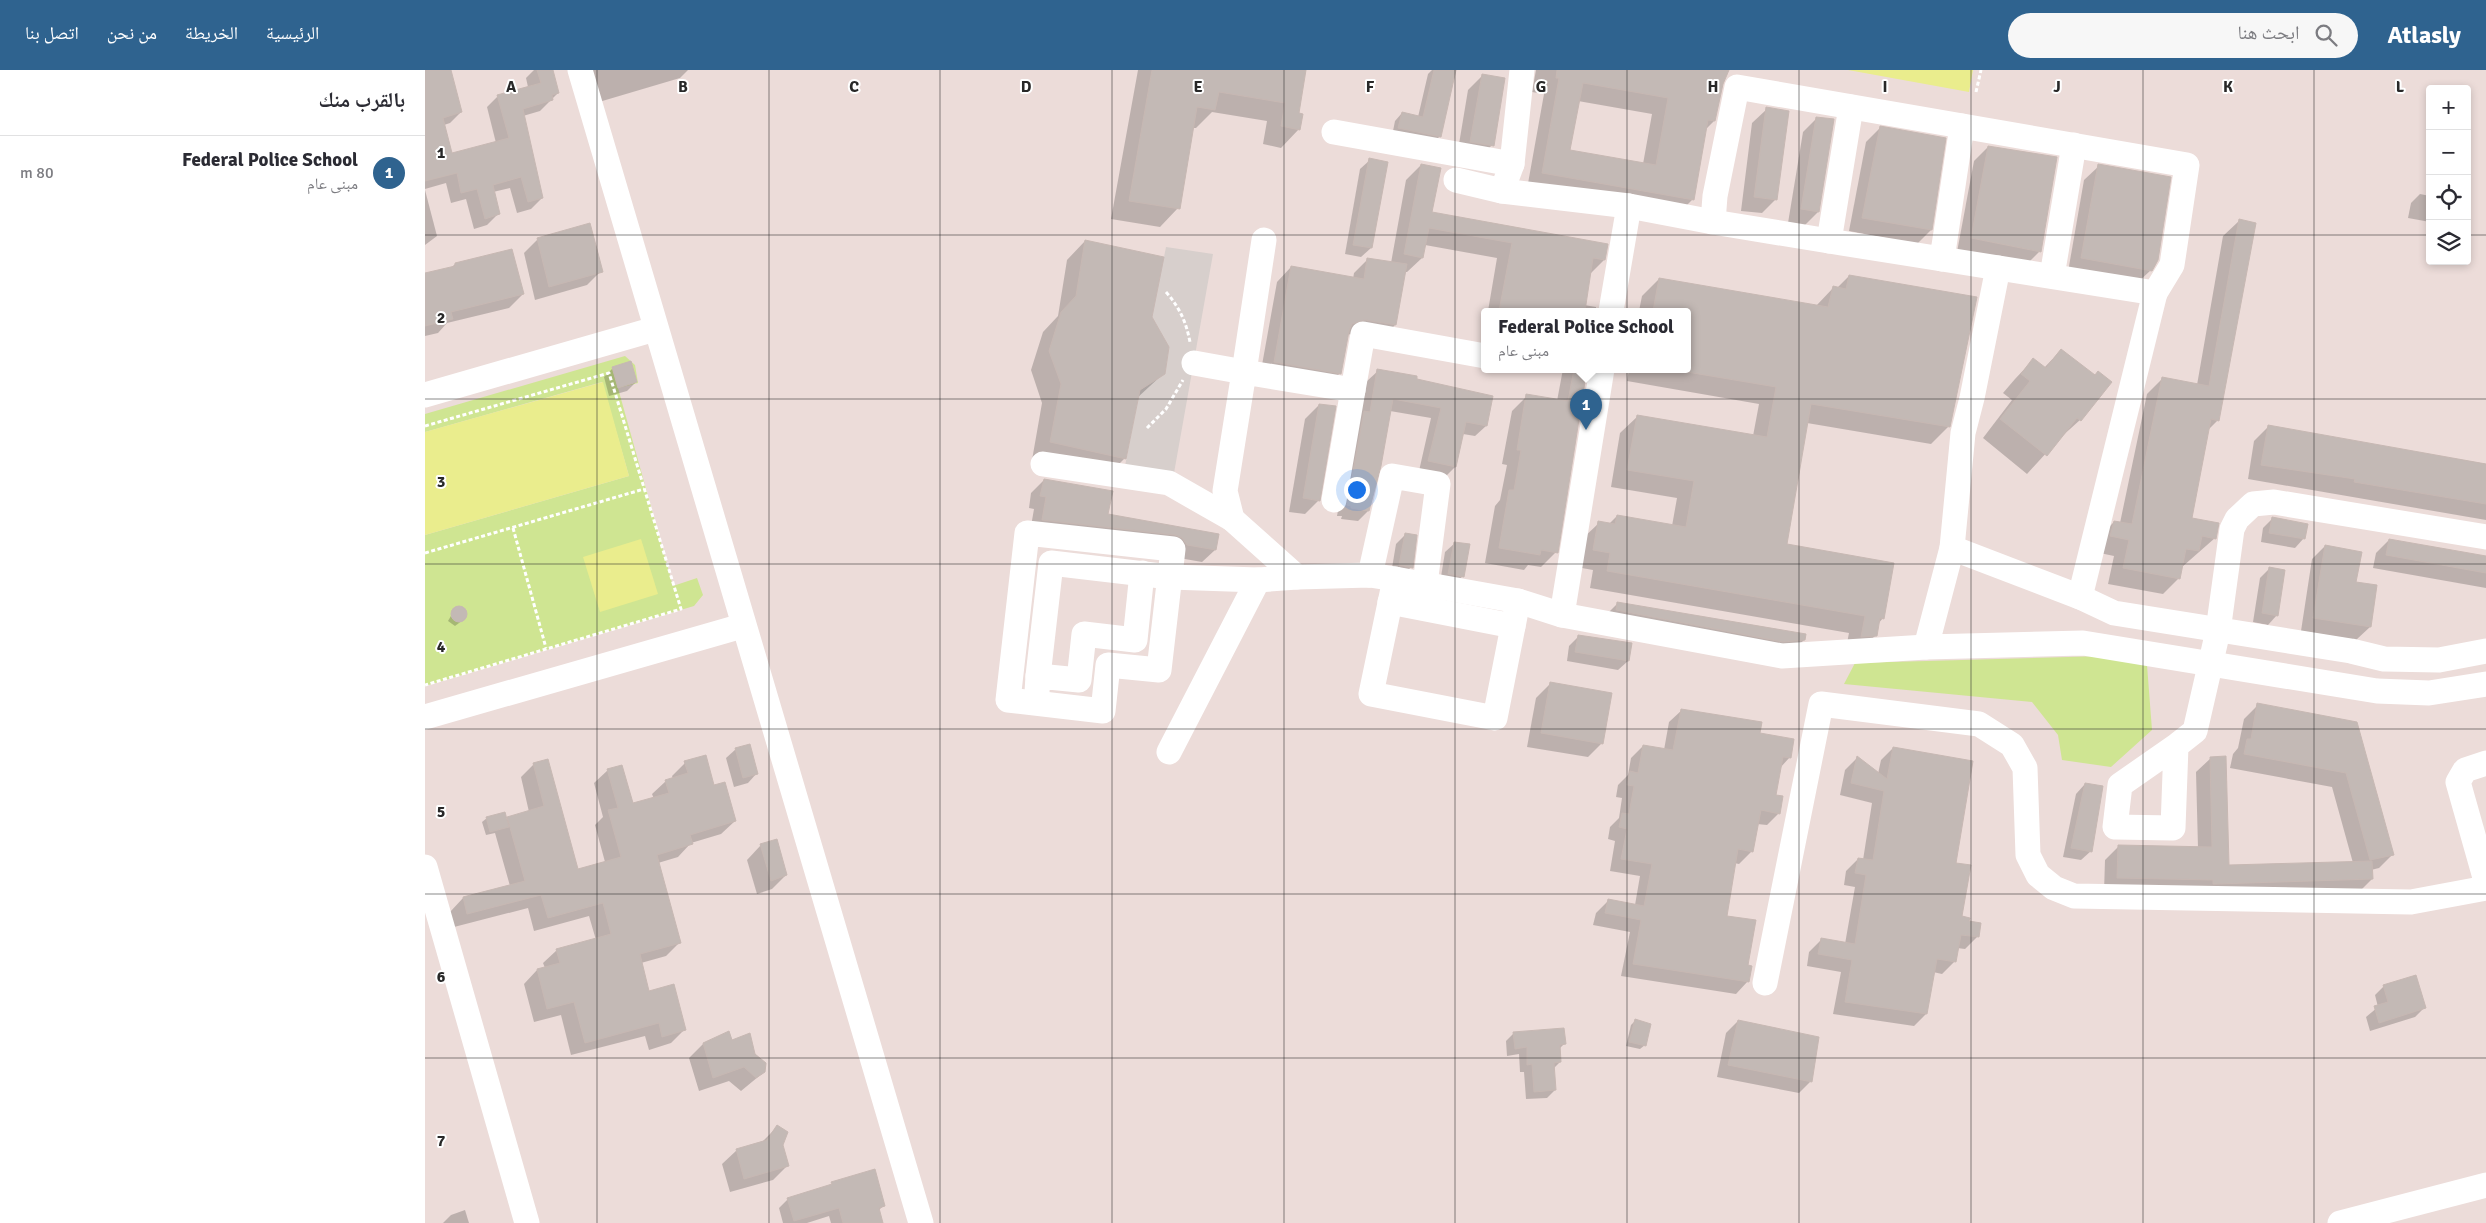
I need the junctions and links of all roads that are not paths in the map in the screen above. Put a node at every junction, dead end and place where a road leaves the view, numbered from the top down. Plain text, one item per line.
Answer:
1 (580, 70) edge
2 (1522, 70) edge
3 (1851, 107) junction
4 (1962, 126) junction
5 (1334, 132) dead end
6 (2074, 146) junction
7 (1512, 164) junction
8 (1456, 180) dead end
9 (1502, 191) junction
10 (1629, 206) junction
11 (1713, 222) junction
12 (1264, 240) dead end
13 (1829, 241) junction
14 (1942, 259) junction
15 (1998, 268) junction
16 (2052, 276) junction
17 (2155, 293) junction
18 (1612, 308) edge
19 (655, 329) junction
20 (1481, 355) edge
21 (1189, 363) road end
22 (1244, 372) junction
23 (1601, 373) edge
24 (1353, 390) junction
25 (425, 395) edge
26 (1043, 464) dead end
27 (1334, 500) dead end
28 (1232, 519) junction
29 (2486, 538) edge
30 (1952, 548) junction
31 (1143, 573) junction
32 (1370, 575) junction
33 (1170, 577) junction
34 (1297, 577) junction
35 (1258, 580) junction
36 (1425, 584) junction
37 (1392, 590) junction
38 (2080, 597) junction
39 (1518, 601) junction
40 (1561, 615) junction
41 (742, 626) junction
42 (1513, 626) junction
43 (2218, 630) junction
44 (1926, 647) junction
45 (2486, 651) edge
46 (2211, 665) junction
47 (1038, 676) junction
48 (2486, 684) edge
49 (1036, 702) junction
50 (425, 717) edge
51 (2176, 746) dead end
52 (1169, 752) dead end
53 (2486, 763) edge
54 (425, 867) edge
55 (2486, 881) edge
56 (2486, 888) edge
57 (1765, 983) dead end
58 (2486, 1186) edge
59 (527, 1223) edge
60 (921, 1223) edge
61 (2339, 1223) edge

1 - 19 street
2 - 7 street
3 - 4 street
3 - 11 street
3 - 13 street
4 - 6 street
4 - 14 street
5 - 7 street
6 - 16 street
6 - 17 street
7 - 9 street
8 - 9 street
9 - 10 street
10 - 11 street
10 - 18 street
11 - 13 street
12 - 22 street
13 - 14 street
14 - 15 street
15 - 16 street
15 - 30 street
16 - 17 street
17 - 38 street
19 - 25 street
19 - 41 street
20 - 24 street
21 - 22 street
22 - 24 street
22 - 28 street
23 - 40 street
24 - 27 street
26 - 28 street
28 - 34 street
29 - 43 street
30 - 38 street
30 - 44 street
31 - 33 street
31 - 47 street
31 - 47 street
32 - 34 street
32 - 36 street
32 - 37 street
33 - 35 street
33 - 49 street
33 - 49 street
34 - 35 street
35 - 52 street
36 - 37 street
36 - 39 street
37 - 42 street
37 - 42 street
38 - 43 street
39 - 40 street
39 - 42 street
40 - 44 street
41 - 50 street
41 - 60 street
43 - 45 street
43 - 46 street
44 - 46 street
46 - 48 street
46 - 51 street
47 - 49 street
53 - 55 street
54 - 59 street
56 - 57 street
58 - 61 street

